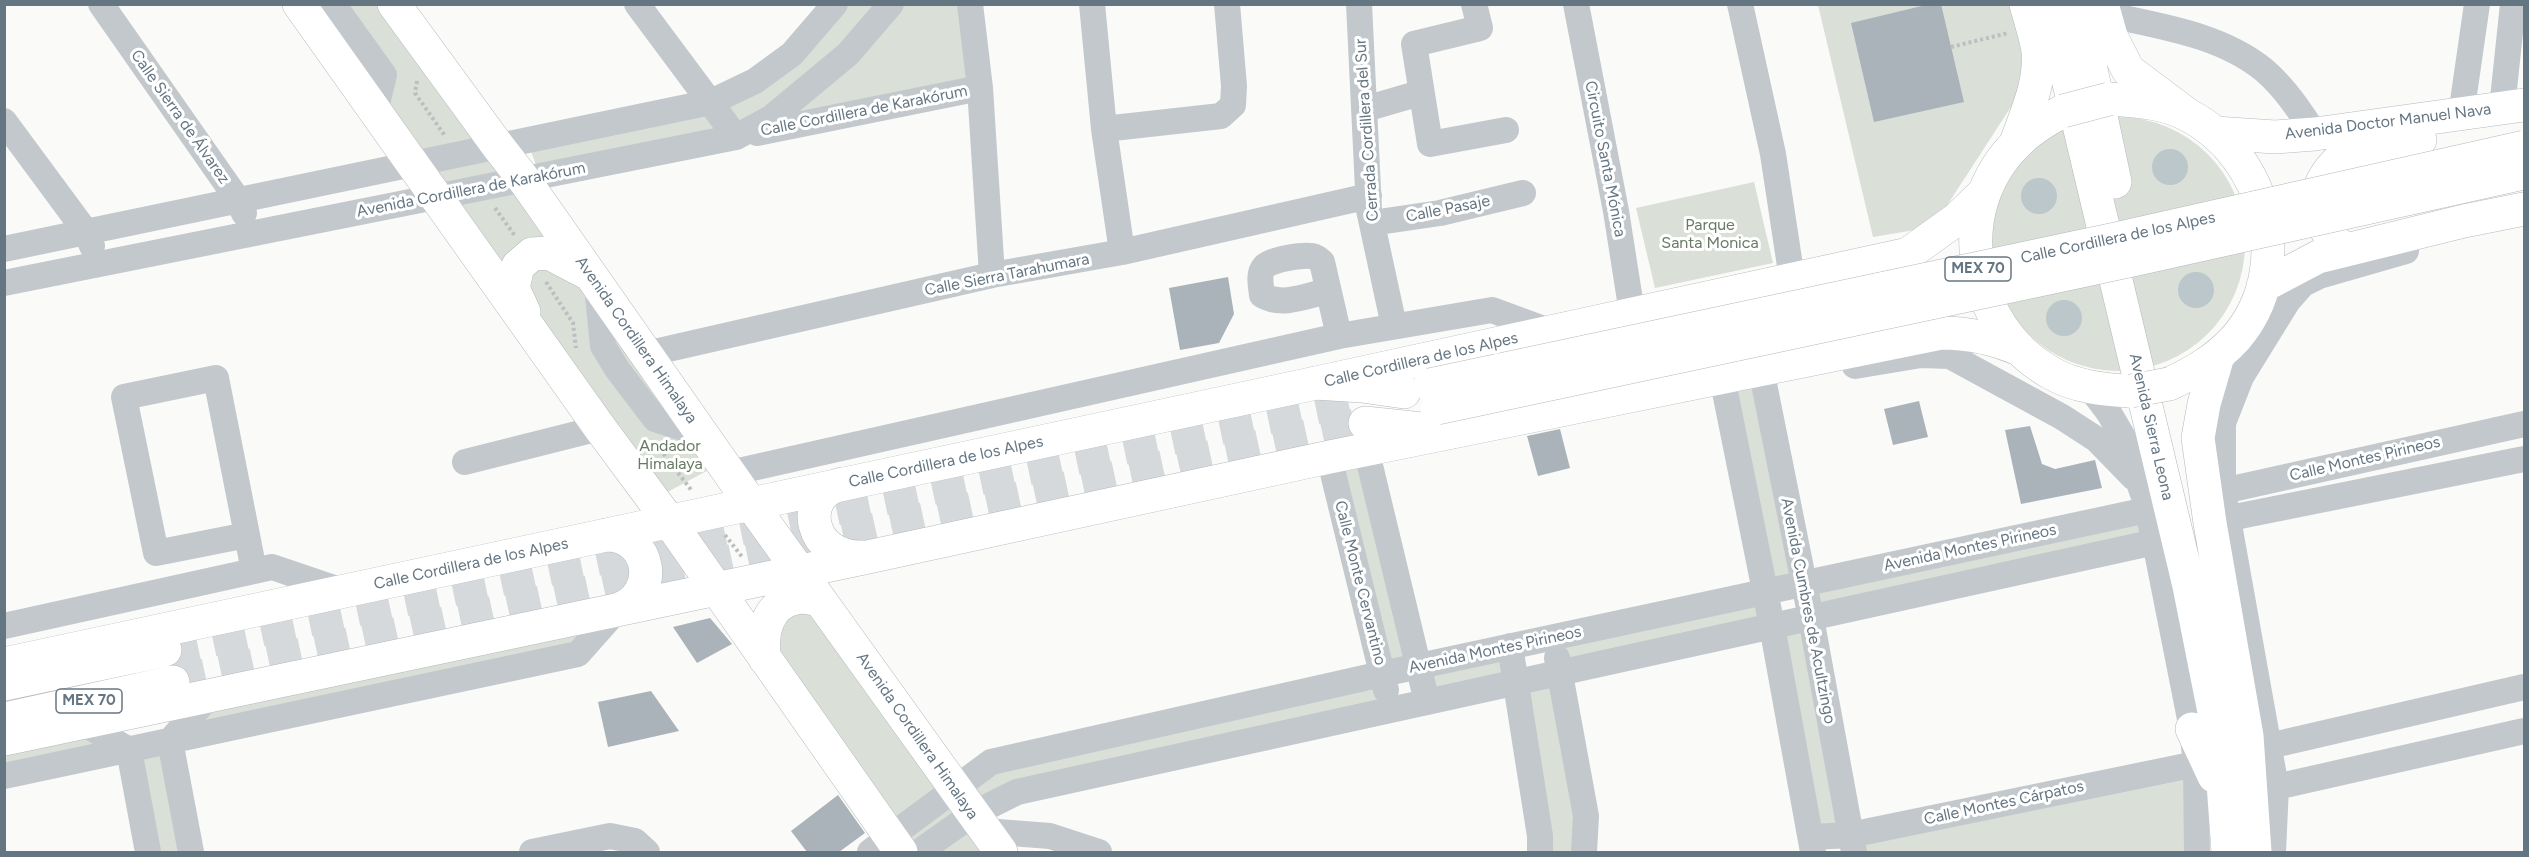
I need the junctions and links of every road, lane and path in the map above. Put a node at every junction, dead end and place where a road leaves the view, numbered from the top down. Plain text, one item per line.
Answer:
1 (101, 4) edge
2 (299, 4) edge
3 (333, 4) edge
4 (394, 4) edge
5 (637, 4) edge
6 (835, 4) edge
7 (891, 4) edge
8 (970, 4) edge
9 (1092, 4) edge
10 (1227, 4) edge
11 (1359, 4) edge
12 (1474, 4) edge
13 (1576, 4) edge
14 (1740, 4) edge
15 (2477, 4) edge
16 (2513, 4) edge
17 (2095, 8) edge
18 (2036, 12) edge
19 (1951, 47) dead end
20 (980, 88) junction
21 (1420, 93) junction
22 (711, 102) junction
23 (1365, 110) junction
24 (2517, 111) edge
25 (375, 112) junction
26 (2188, 115) junction
27 (2461, 115) junction
28 (4, 121) edge
29 (1104, 129) junction
30 (1506, 130) dead end
31 (2215, 133) junction
32 (2315, 134) junction
33 (736, 137) junction
34 (2016, 143) junction
35 (497, 145) junction
36 (2524, 147) edge
37 (413, 166) junction
38 (2524, 173) edge
39 (525, 181) junction
40 (1985, 192) junction
41 (1523, 193) dead end
42 (1369, 196) junction
43 (436, 198) junction
44 (238, 200) junction
45 (2524, 209) edge
46 (2464, 220) junction
47 (1372, 223) junction
48 (86, 232) junction
49 (253, 233) junction
50 (4, 249) edge
51 (2344, 250) junction
52 (1122, 252) junction
53 (1908, 254) junction
54 (100, 264) junction
55 (992, 275) junction
56 (1792, 279) junction
57 (593, 280) junction
58 (4, 283) edge
59 (2263, 286) junction
60 (1328, 291) dead end
61 (1632, 314) junction
62 (1394, 326) junction
63 (1548, 331) junction
64 (1941, 333) junction
65 (1339, 336) junction
66 (536, 339) junction
67 (2019, 349) junction
68 (646, 354) junction
69 (2218, 357) junction
70 (1775, 366) junction
71 (1722, 377) junction
72 (1316, 383) junction
73 (2090, 388) junction
74 (1430, 404) junction
75 (1363, 424) junction
76 (2524, 424) edge
77 (600, 428) junction
78 (702, 434) junction
79 (1329, 457) junction
80 (2524, 459) edge
81 (465, 462) dead end
82 (742, 470) junction
83 (842, 484) junction
84 (751, 504) junction
85 (2145, 504) junction
86 (2216, 506) junction
87 (669, 521) junction
88 (247, 535) junction
89 (606, 535) junction
90 (2154, 542) junction
91 (868, 557) junction
92 (2218, 567) junction
93 (254, 571) junction
94 (800, 571) junction
95 (1804, 583) junction
96 (716, 589) junction
97 (343, 591) junction
98 (1765, 592) junction
99 (820, 600) junction
100 (617, 610) junction
101 (2244, 613) junction
102 (1811, 618) junction
103 (4, 626) edge
104 (1772, 626) junction
105 (1553, 637) junction
106 (1510, 646) junction
107 (165, 650) tunnel mouth
108 (765, 659) junction
109 (4, 664) edge
110 (1418, 666) junction
111 (1560, 673) junction
112 (1382, 674) junction
113 (173, 682) tunnel mouth
114 (1516, 682) junction
115 (4, 684) edge
116 (2524, 687) edge
117 (2239, 688) junction
118 (209, 696) junction
119 (1427, 702) junction
120 (1391, 710) junction
121 (4, 719) edge
122 (83, 723) junction
123 (2192, 729) junction
124 (2524, 731) edge
125 (4, 739) edge
126 (170, 741) junction
127 (2270, 746) junction
128 (129, 750) junction
129 (2196, 764) junction
130 (4, 776) edge
131 (2276, 787) junction
132 (2224, 796) junction
133 (978, 821) edge
134 (1852, 844) edge
135 (1813, 845) edge
136 (887, 848) edge
137 (148, 852) edge
138 (191, 852) edge
139 (532, 852) edge
140 (647, 852) edge
141 (919, 852) edge
142 (1099, 852) edge
143 (1540, 852) edge
144 (1584, 852) edge
145 (2197, 852) edge
146 (2228, 852) edge
147 (2242, 852) edge
148 (2255, 852) edge
149 (2273, 852) edge

1 - 44 street, Calle Sierra de Álvarez
2 - 25 main road
3 - 25 street
4 - 35 main road, Avenida Cordillera Himalaya
5 - 22 street
6 - 22 street
7 - 33 street, Avenida Cordillera de Karakórum
8 - 20 street, Calle Cordillera de Karakórum
9 - 29 street
10 - 29 street
11 - 23 street, Cerrada Cordillera del Sur
12 - 21 street
13 - 61 street, Circuito Santa Mónica
14 - 56 street
15 - 27 street
16 - 24 street
17 - 26 main road
17 - 32 street
17 - 147 main road, Avenida Sierra Leona
18 - 19 path
18 - 34 main road
18 - 132 main road, Avenida Sierra Leona
20 - 33 street, Calle Cordillera de Karakórum
20 - 55 street
21 - 23 street
21 - 30 street
22 - 33 street
22 - 35 street
23 - 42 street, Cerrada Cordillera del Sur
24 - 27 main road, Avenida Doctor Manuel Nava
24 - 51 main road
25 - 37 main road
26 - 31 main road
26 - 34 main road, bridge
27 - 32 main road, Avenida Doctor Manuel Nava
28 - 48 street
29 - 52 street
31 - 32 main road, Avenida Doctor Manuel Nava
31 - 59 main road
33 - 39 street, Avenida Cordillera de Karakórum
34 - 40 main road
35 - 37 street
35 - 39 main road, Avenida Cordillera Himalaya
36 - 74 main road, Calle Cordillera de los Alpes / MEX 70, bridge
37 - 43 main road
37 - 44 street
38 - 74 main road, Calle Cordillera de los Alpes / MEX 70, bridge
39 - 43 street, Avenida Cordillera de Karakórum
39 - 57 main road, Avenida Cordillera Himalaya
40 - 53 main road, Calle Cordillera de los Alpes
40 - 67 main road
41 - 47 street, Calle Pasaje
42 - 47 street, Cerrada Cordillera del Sur
42 - 52 street, Calle Sierra Tarahumara
43 - 49 street, Avenida Cordillera de Karakórum
43 - 66 main road
44 - 48 street
44 - 49 street, Calle Sierra de Álvarez
45 - 46 main road
46 - 51 main road
46 - 86 street
47 - 62 street, Cerrada Cordillera del Sur
48 - 50 street
48 - 54 street
49 - 54 street, Avenida Cordillera de Karakórum
51 - 59 main road
52 - 55 street, Calle Sierra Tarahumara
53 - 56 main road, Calle Cordillera de los Alpes
53 - 64 main road
54 - 58 street, Avenida Cordillera de Karakórum
55 - 68 street, Calle Sierra Tarahumara
56 - 61 main road, Calle Cordillera de los Alpes
57 - 66 main road
57 - 68 main road, Avenida Cordillera Himalaya
57 - 78 street
59 - 69 main road
60 - 65 street
61 - 63 main road, Calle Cordillera de los Alpes
62 - 63 street, Calle Cordillera de los Alpes
62 - 65 street, Calle Cordillera de los Alpes
63 - 72 main road, Calle Cordillera de los Alpes
64 - 67 main road, Calle Cordillera de los Alpes
64 - 70 main road, Calle Cordillera de los Alpes
65 - 82 street, Calle Cordillera de los Alpes
66 - 77 main road
67 - 73 main road
68 - 78 main road, Avenida Cordillera Himalaya
69 - 73 main road, bridge
69 - 86 main road
70 - 71 main road, Calle Cordillera de los Alpes
70 - 85 street, Calle Cordillera de los Alpes
70 - 95 street, Avenida Cumbres de Acultzingo
71 - 74 main road, Calle Cordillera de los Alpes
71 - 98 street
72 - 74 main road
72 - 83 main road, Calle Cordillera de los Alpes
73 - 85 street, Avenida Sierra Leona
74 - 75 main road, Calle Cordillera de los Alpes / MEX 70
75 - 79 main road, Calle Cordillera de los Alpes
75 - 110 street
76 - 86 street, Calle Montes Pirineos
77 - 81 street
77 - 87 main road
78 - 82 main road, Avenida Cordillera Himalaya
79 - 91 main road, Calle Cordillera de los Alpes
79 - 112 street, Calle Monte Cervantino
80 - 86 street, Calle Montes Pirineos
82 - 84 main road, Avenida Cordillera Himalaya
83 - 84 main road, Calle Cordillera de los Alpes
83 - 91 main road
84 - 87 main road, Calle Cordillera de los Alpes
84 - 94 main road, Avenida Cordillera Himalaya
85 - 90 street, Avenida Sierra Leona
85 - 95 street, Avenida Montes Pirineos
86 - 92 main road
86 - 101 street
87 - 89 main road, Calle Cordillera de los Alpes
87 - 96 main road
88 - 88 street
88 - 93 street
89 - 97 main road, Calle Cordillera de los Alpes
89 - 100 main road
90 - 102 street, Avenida Montes Pirineos
90 - 123 street, Avenida Sierra Leona
91 - 94 main road, Calle Cordillera de los Alpes
92 - 101 main road
92 - 117 main road
93 - 97 street
93 - 103 street
94 - 96 main road, Calle Cordillera de los Alpes
94 - 99 main road, Avenida Cordillera Himalaya
95 - 98 street, Avenida Montes Pirineos
95 - 102 street, Avenida Cumbres de Acultzingo
96 - 100 main road, Calle Cordillera de los Alpes
96 - 108 main road
97 - 109 main road, Calle Cordillera de los Alpes
98 - 104 street
98 - 105 street, Avenida Montes Pirineos
99 - 108 main road
99 - 133 main road, Avenida Cordillera Himalaya
100 - 118 main road, Calle Cordillera de los Alpes
100 - 126 street
101 - 117 main road
101 - 127 street
102 - 104 street, Avenida Montes Pirineos
102 - 134 street, Avenida Cumbres de Acultzingo
104 - 111 street, Avenida Montes Pirineos
104 - 135 street
105 - 106 street, Avenida Montes Pirineos
105 - 111 street
106 - 110 street, Avenida Montes Pirineos
106 - 114 street
107 - 115 main road, MEX 70
108 - 136 main road
110 - 112 street, Avenida Montes Pirineos
110 - 119 street
111 - 114 street, Avenida Montes Pirineos
111 - 144 street
112 - 120 street, Calle Monte Cervantino
112 - 133 street, Avenida Montes Pirineos
113 - 121 main road, MEX 70
114 - 119 street, Avenida Montes Pirineos
114 - 143 street
116 - 127 street
117 - 148 main road
118 - 122 main road, Calle Cordillera de los Alpes
118 - 126 street
119 - 120 street, Avenida Montes Pirineos
120 - 133 street, Avenida Montes Pirineos
122 - 125 main road, Calle Cordillera de los Alpes
122 - 128 street
123 - 129 street, Avenida Sierra Leona
123 - 132 main road
124 - 131 street
126 - 128 street
126 - 138 street
127 - 131 street
128 - 130 street
128 - 137 street
129 - 134 street, Calle Montes Cárpatos
129 - 145 street, Avenida Sierra Leona
131 - 149 street
132 - 146 main road, Avenida Sierra Leona
133 - 136 street, Avenida Montes Pirineos
133 - 141 street, Avenida Montes Pirineos
133 - 142 street
134 - 135 street, Calle Montes Cárpatos
139 - 140 street

